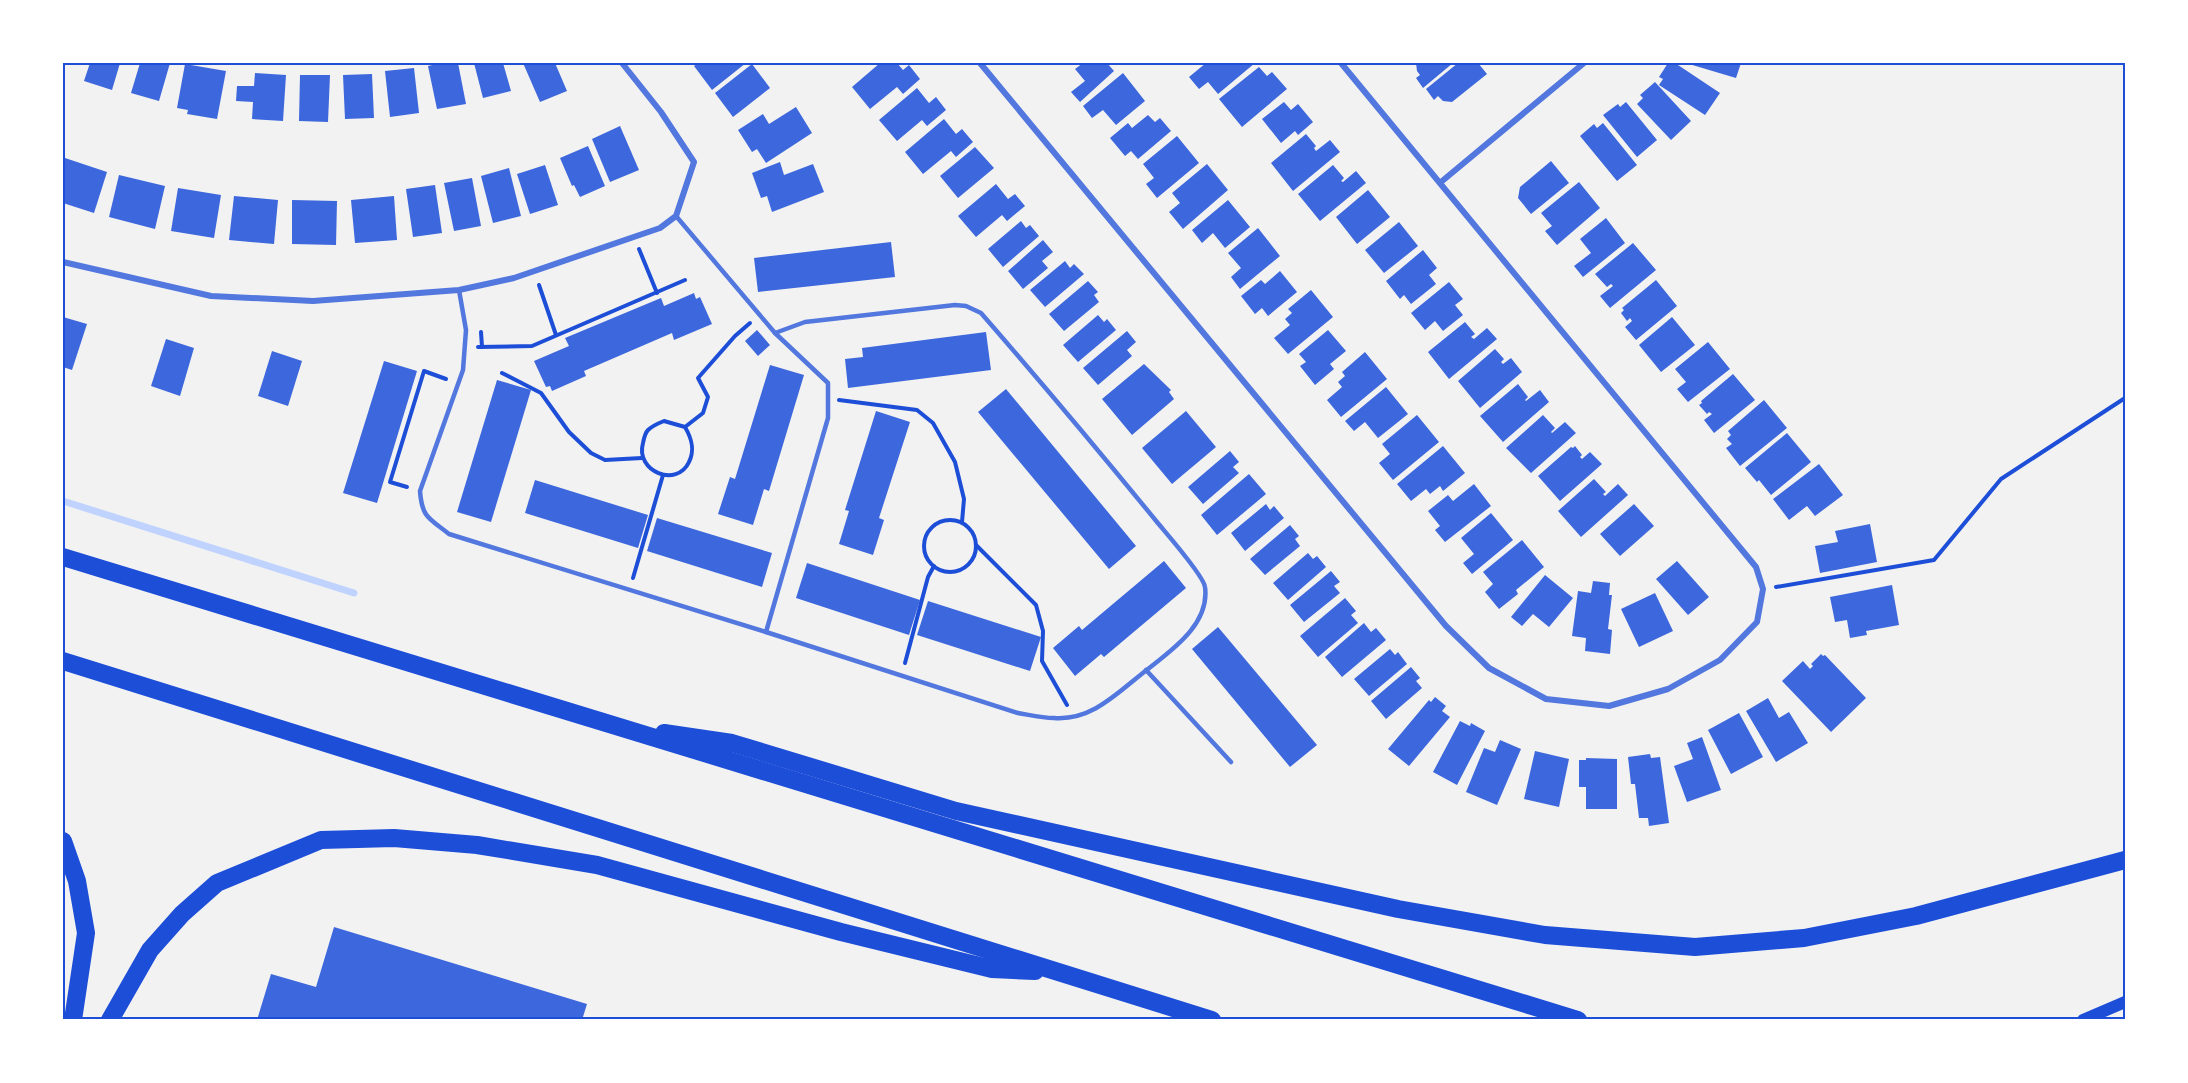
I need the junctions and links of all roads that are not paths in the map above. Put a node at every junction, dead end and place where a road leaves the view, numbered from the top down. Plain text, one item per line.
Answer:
1 (622, 63) edge
2 (980, 63) edge
3 (1341, 63) edge
4 (1584, 63) edge
5 (1441, 182) junction
6 (676, 216) junction
7 (63, 262) edge
8 (459, 290) junction
9 (775, 333) junction
10 (63, 557) edge
11 (766, 632) junction
12 (63, 661) edge
13 (1146, 670) junction
14 (604, 724) junction
15 (1231, 762) dead end
16 (63, 841) edge
17 (2125, 860) edge
18 (1062, 973) junction
19 (2125, 1002) edge
20 (73, 1020) edge
21 (110, 1020) edge
22 (1212, 1020) edge
23 (1578, 1020) edge
24 (2083, 1020) edge

1 - 6 street
2 - 5 street
3 - 5 street
4 - 5 street
6 - 8 street
6 - 9 lane
7 - 8 street
8 - 11 lane
9 - 11 lane
9 - 13 lane
10 - 14 highway
11 - 13 lane
12 - 18 highway
13 - 15 lane
14 - 17 highway
14 - 23 highway
16 - 20 highway
18 - 21 highway
18 - 22 highway
19 - 24 main road

